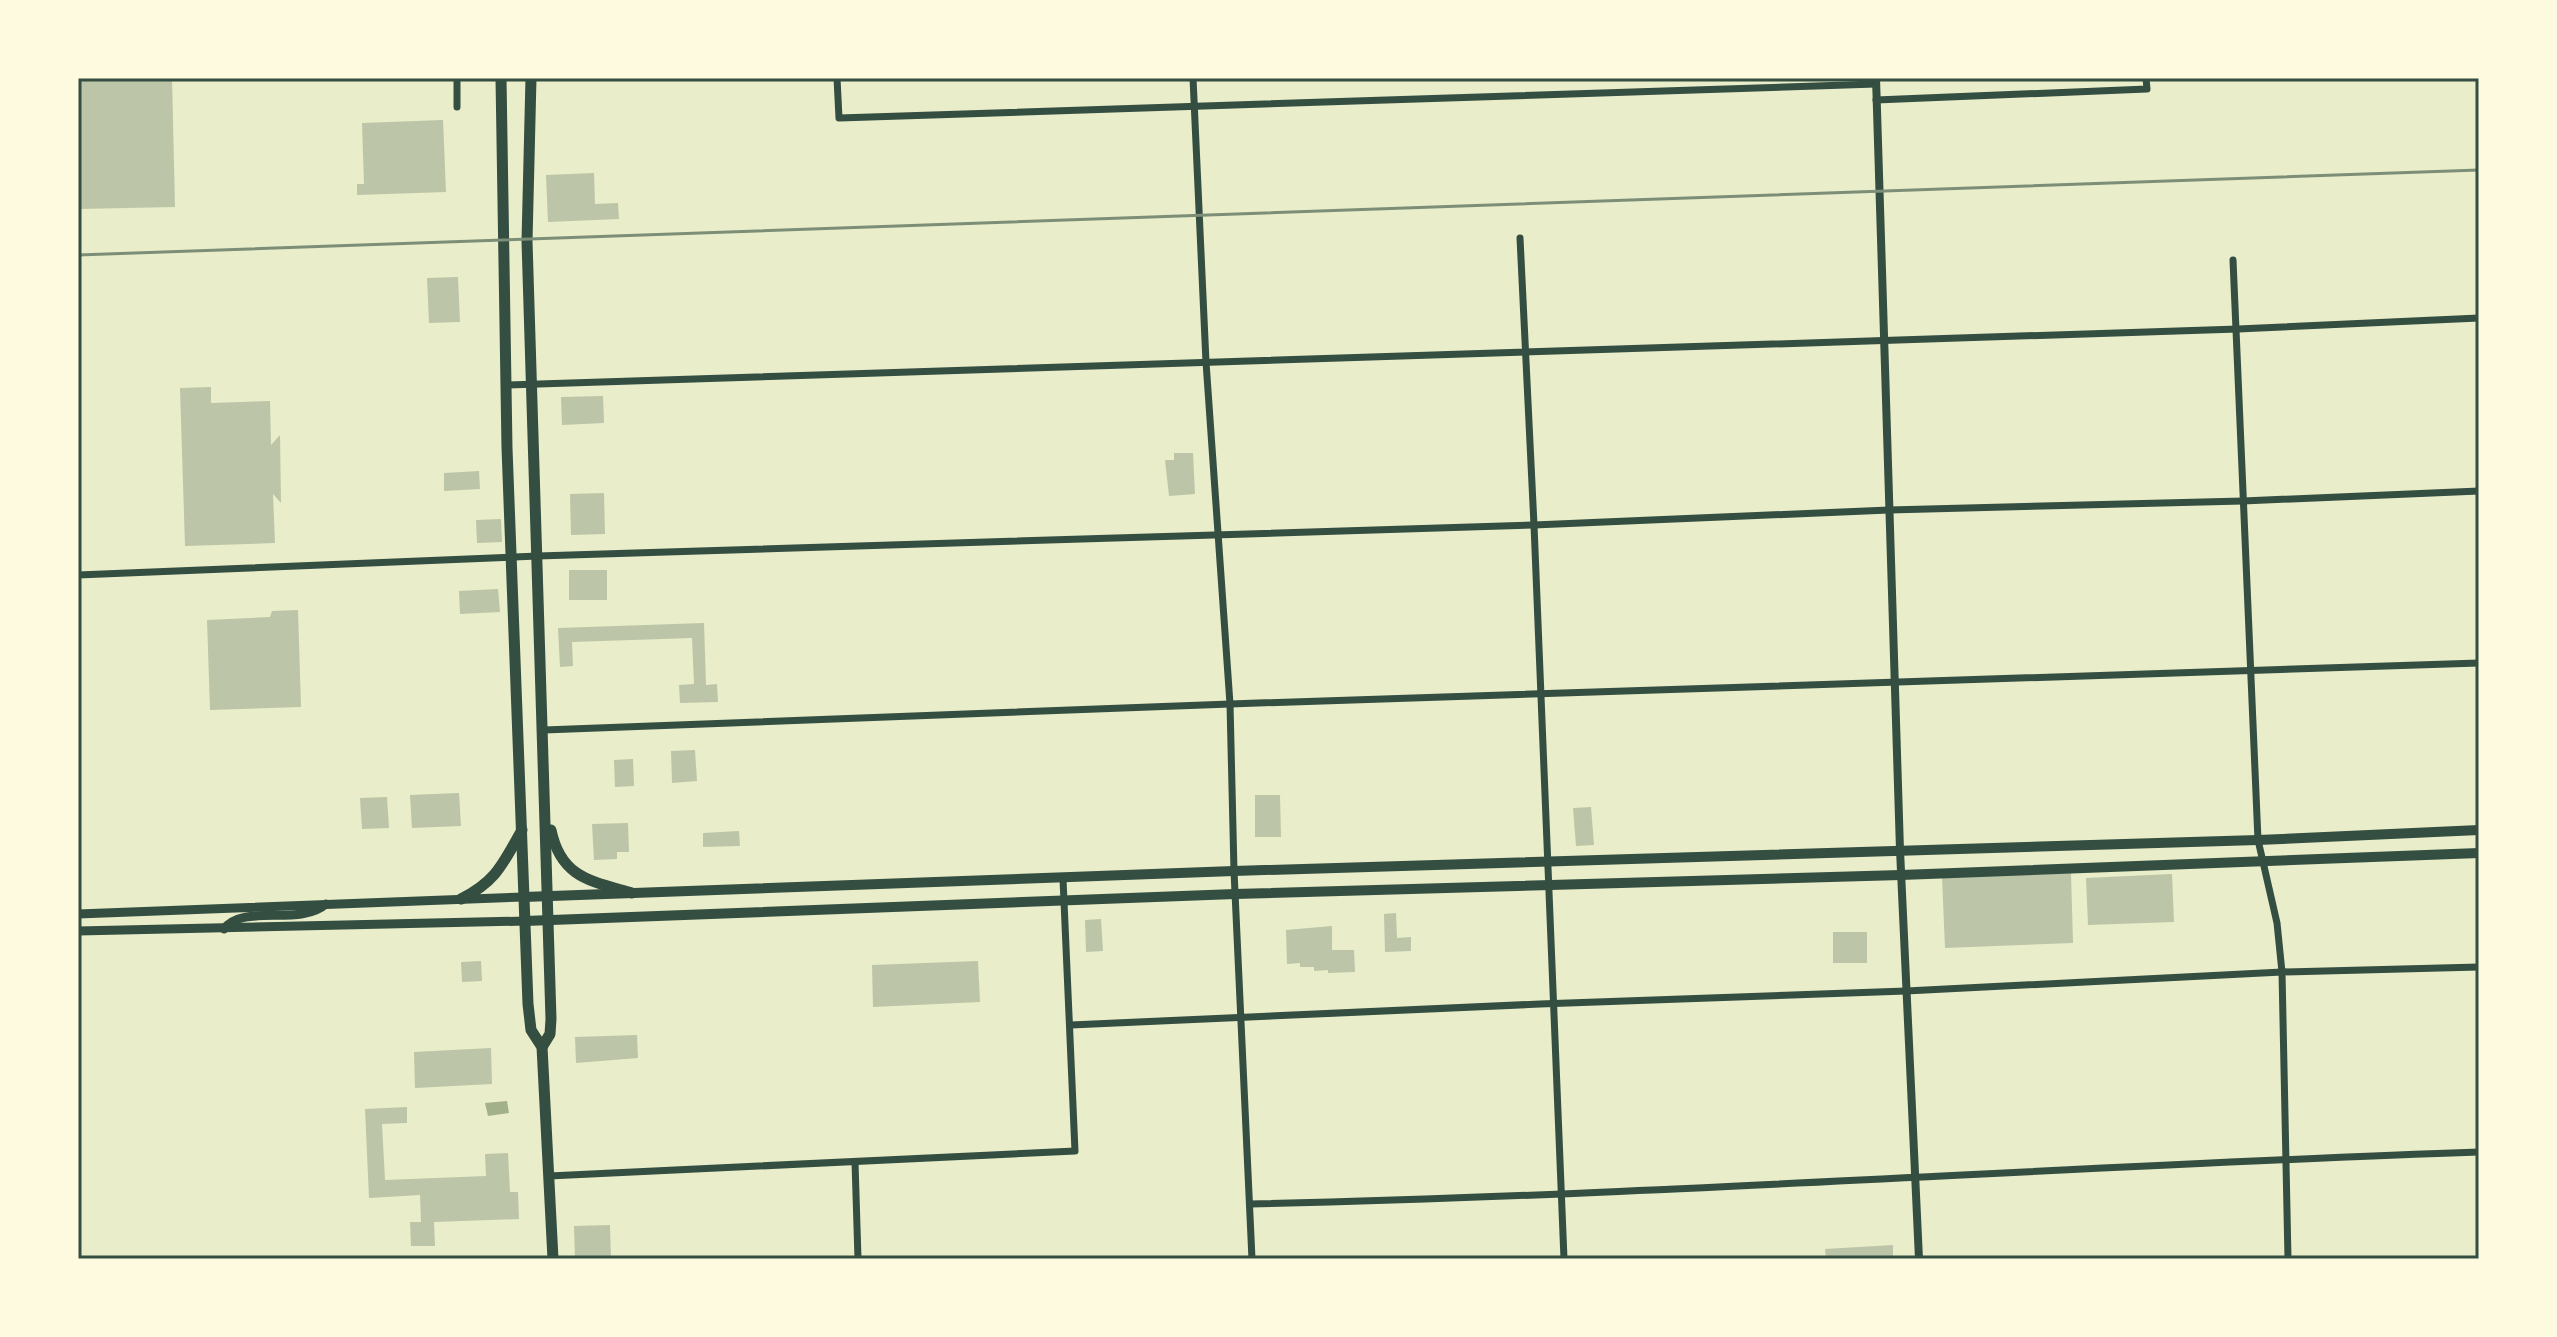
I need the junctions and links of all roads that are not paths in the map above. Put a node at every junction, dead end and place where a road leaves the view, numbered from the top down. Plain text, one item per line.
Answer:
1 (457, 78) edge
2 (501, 78) edge
3 (531, 78) edge
4 (837, 78) edge
5 (1193, 78) edge
6 (2146, 78) edge
7 (1876, 81) edge
8 (1876, 100) junction
9 (1194, 106) junction
10 (457, 107) dead end
11 (1520, 238) dead end
12 (2233, 260) dead end
13 (2479, 318) edge
14 (2238, 329) junction
15 (1885, 339) junction
16 (1524, 353) junction
17 (1206, 362) junction
18 (531, 384) junction
19 (507, 385) junction
20 (2479, 491) edge
21 (2243, 501) junction
22 (1889, 510) junction
23 (1534, 525) junction
24 (1216, 534) junction
25 (538, 556) junction
26 (512, 558) junction
27 (78, 575) edge
28 (2479, 663) edge
29 (2250, 673) junction
30 (1895, 683) junction
31 (1541, 695) junction
32 (1230, 704) junction
33 (544, 730) junction
34 (545, 780) junction
35 (522, 829) junction
36 (2479, 830) edge
37 (2258, 840) junction
38 (1900, 850) junction
39 (2479, 853) edge
40 (2261, 860) junction
41 (1547, 862) junction
42 (1234, 871) junction
43 (1901, 875) junction
44 (1063, 879) junction
45 (1547, 884) junction
46 (632, 893) junction
47 (1235, 894) junction
48 (547, 896) junction
49 (524, 897) junction
50 (461, 899) junction
51 (1064, 901) junction
52 (326, 904) junction
53 (201, 909) junction
54 (78, 914) edge
55 (525, 921) junction
56 (548, 921) junction
57 (201, 928) junction
58 (224, 929) junction
59 (78, 931) edge
60 (2479, 967) edge
61 (2282, 972) junction
62 (1906, 991) junction
63 (1555, 1003) junction
64 (1241, 1017) junction
65 (1071, 1025) junction
66 (542, 1047) junction
67 (2479, 1152) edge
68 (2284, 1159) junction
69 (855, 1162) junction
70 (549, 1176) junction
71 (1915, 1177) junction
72 (1562, 1193) junction
73 (1250, 1204) junction
74 (553, 1259) edge
75 (858, 1259) edge
76 (1252, 1259) edge
77 (1564, 1259) edge
78 (1919, 1259) edge
79 (2288, 1259) edge

1 - 10 street
2 - 19 highway
3 - 18 highway
4 - 9 street
5 - 9 street
6 - 8 street
7 - 8 street
7 - 9 street
8 - 15 street
9 - 17 street
11 - 16 street
12 - 14 street
13 - 14 street
14 - 15 street
14 - 21 street
15 - 16 street
15 - 22 street
16 - 17 street
16 - 23 street
17 - 18 street
17 - 24 street
18 - 19 street
18 - 25 highway
19 - 26 highway
20 - 21 street
21 - 22 street
21 - 29 street
22 - 23 street
22 - 30 street
23 - 24 street
23 - 31 street
24 - 25 street
24 - 32 street
25 - 26 street
25 - 33 highway
26 - 27 street
26 - 35 highway
28 - 29 street
29 - 30 street
29 - 37 street
30 - 31 street
30 - 38 street
31 - 32 street
31 - 41 street
32 - 33 street
32 - 42 street
33 - 34 highway
34 - 46 highway
34 - 48 highway
35 - 49 highway
35 - 50 highway
36 - 37 main road
37 - 38 main road
37 - 40 street
38 - 41 main road
38 - 43 street
39 - 40 main road
40 - 43 main road
40 - 61 street
41 - 42 main road
41 - 45 street
42 - 44 main road
42 - 47 street
43 - 45 main road
43 - 62 street
44 - 46 main road
44 - 51 street
45 - 47 main road
45 - 63 street
46 - 48 main road
47 - 51 main road
47 - 64 street
48 - 49 main road
48 - 56 highway
49 - 50 main road
49 - 55 highway
50 - 52 main road
51 - 56 main road
51 - 65 street
52 - 53 main road
52 - 58 main road
53 - 54 main road
53 - 57 main road
55 - 56 main road
55 - 58 main road
55 - 66 highway
56 - 66 highway
57 - 58 main road
57 - 59 main road
60 - 61 street
61 - 62 street
61 - 68 street
62 - 63 street
62 - 71 street
63 - 64 street
63 - 72 street
64 - 65 street
64 - 73 street
65 - 69 street
66 - 70 highway
67 - 68 street
68 - 71 street
68 - 79 street
69 - 70 street
69 - 75 street
70 - 74 highway
71 - 72 street
71 - 78 street
72 - 73 street
72 - 77 street
73 - 76 street

